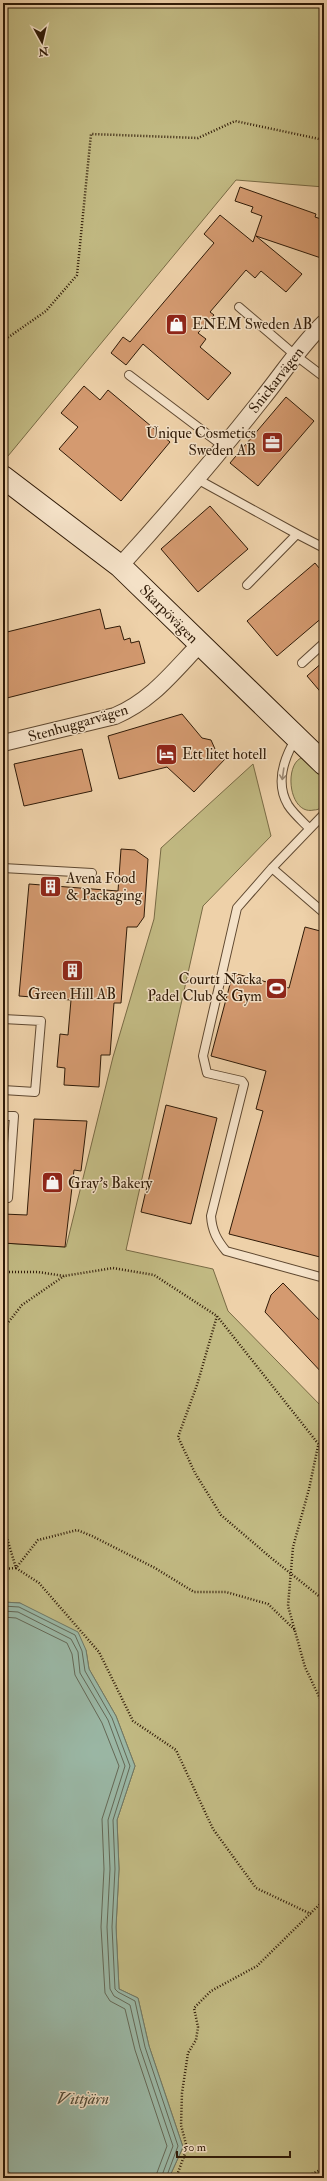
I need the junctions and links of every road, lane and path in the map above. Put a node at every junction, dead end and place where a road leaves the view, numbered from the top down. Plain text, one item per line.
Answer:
1 (324, 140) edge
2 (239, 307) dead end
3 (324, 323) edge
4 (3, 341) edge
5 (295, 355) junction
6 (129, 375) dead end
7 (324, 377) edge
8 (223, 446) junction
9 (3, 477) edge
10 (197, 479) junction
11 (297, 534) junction
12 (324, 548) edge
13 (120, 566) junction
14 (247, 585) dead end
15 (324, 643) edge
16 (199, 644) junction
17 (302, 663) dead end
18 (296, 738) junction
19 (3, 743) edge
20 (324, 764) edge
21 (324, 814) edge
22 (309, 828) junction
23 (3, 868) edge
24 (272, 868) junction
25 (92, 872) dead end
26 (324, 913) edge
27 (3, 1018) edge
28 (3, 1090) edge
29 (3, 1116) edge
30 (8, 1198) dead end
31 (3, 1272) edge
32 (64, 1276) junction
33 (324, 1278) edge
34 (217, 1316) junction
35 (3, 1329) edge
36 (318, 1445) junction
37 (324, 1451) edge
38 (3, 1525) edge
39 (16, 1568) junction
40 (3, 1569) edge
41 (291, 1575) junction
42 (324, 1600) edge
43 (296, 1632) junction
44 (324, 1707) edge
45 (324, 1900) edge
46 (311, 1914) junction
47 (324, 2168) edge
48 (176, 2178) edge
49 (304, 2178) edge

1 - 4 path
2 - 5 lane
3 - 5 street, Snickarvägen
5 - 7 lane
5 - 8 street, Snickarvägen
6 - 8 lane
8 - 10 street, Snickarvägen
9 - 13 street, Skarpövägen
10 - 11 lane
10 - 13 street, Snickarvägen
11 - 12 lane
11 - 14 lane
13 - 16 street, Skarpövägen
15 - 17 lane
16 - 18 street, Skarpövägen
16 - 19 street, Stenhuggarvägen
18 - 20 street, Skarpövägen
18 -> 22 lane
21 - 22 lane
22 - 24 lane
23 - 25 lane
24 - 26 lane
24 - 33 lane
27 - 28 lane
29 - 30 lane
31 - 32 path
32 - 34 path
32 - 35 path
34 - 36 path
34 - 41 path
36 - 37 path
36 - 41 path
38 - 39 path
39 - 40 path
39 - 43 path
39 - 46 path
41 - 42 path
41 - 43 path
43 - 44 path
45 - 46 path
46 - 48 path
47 - 49 path

